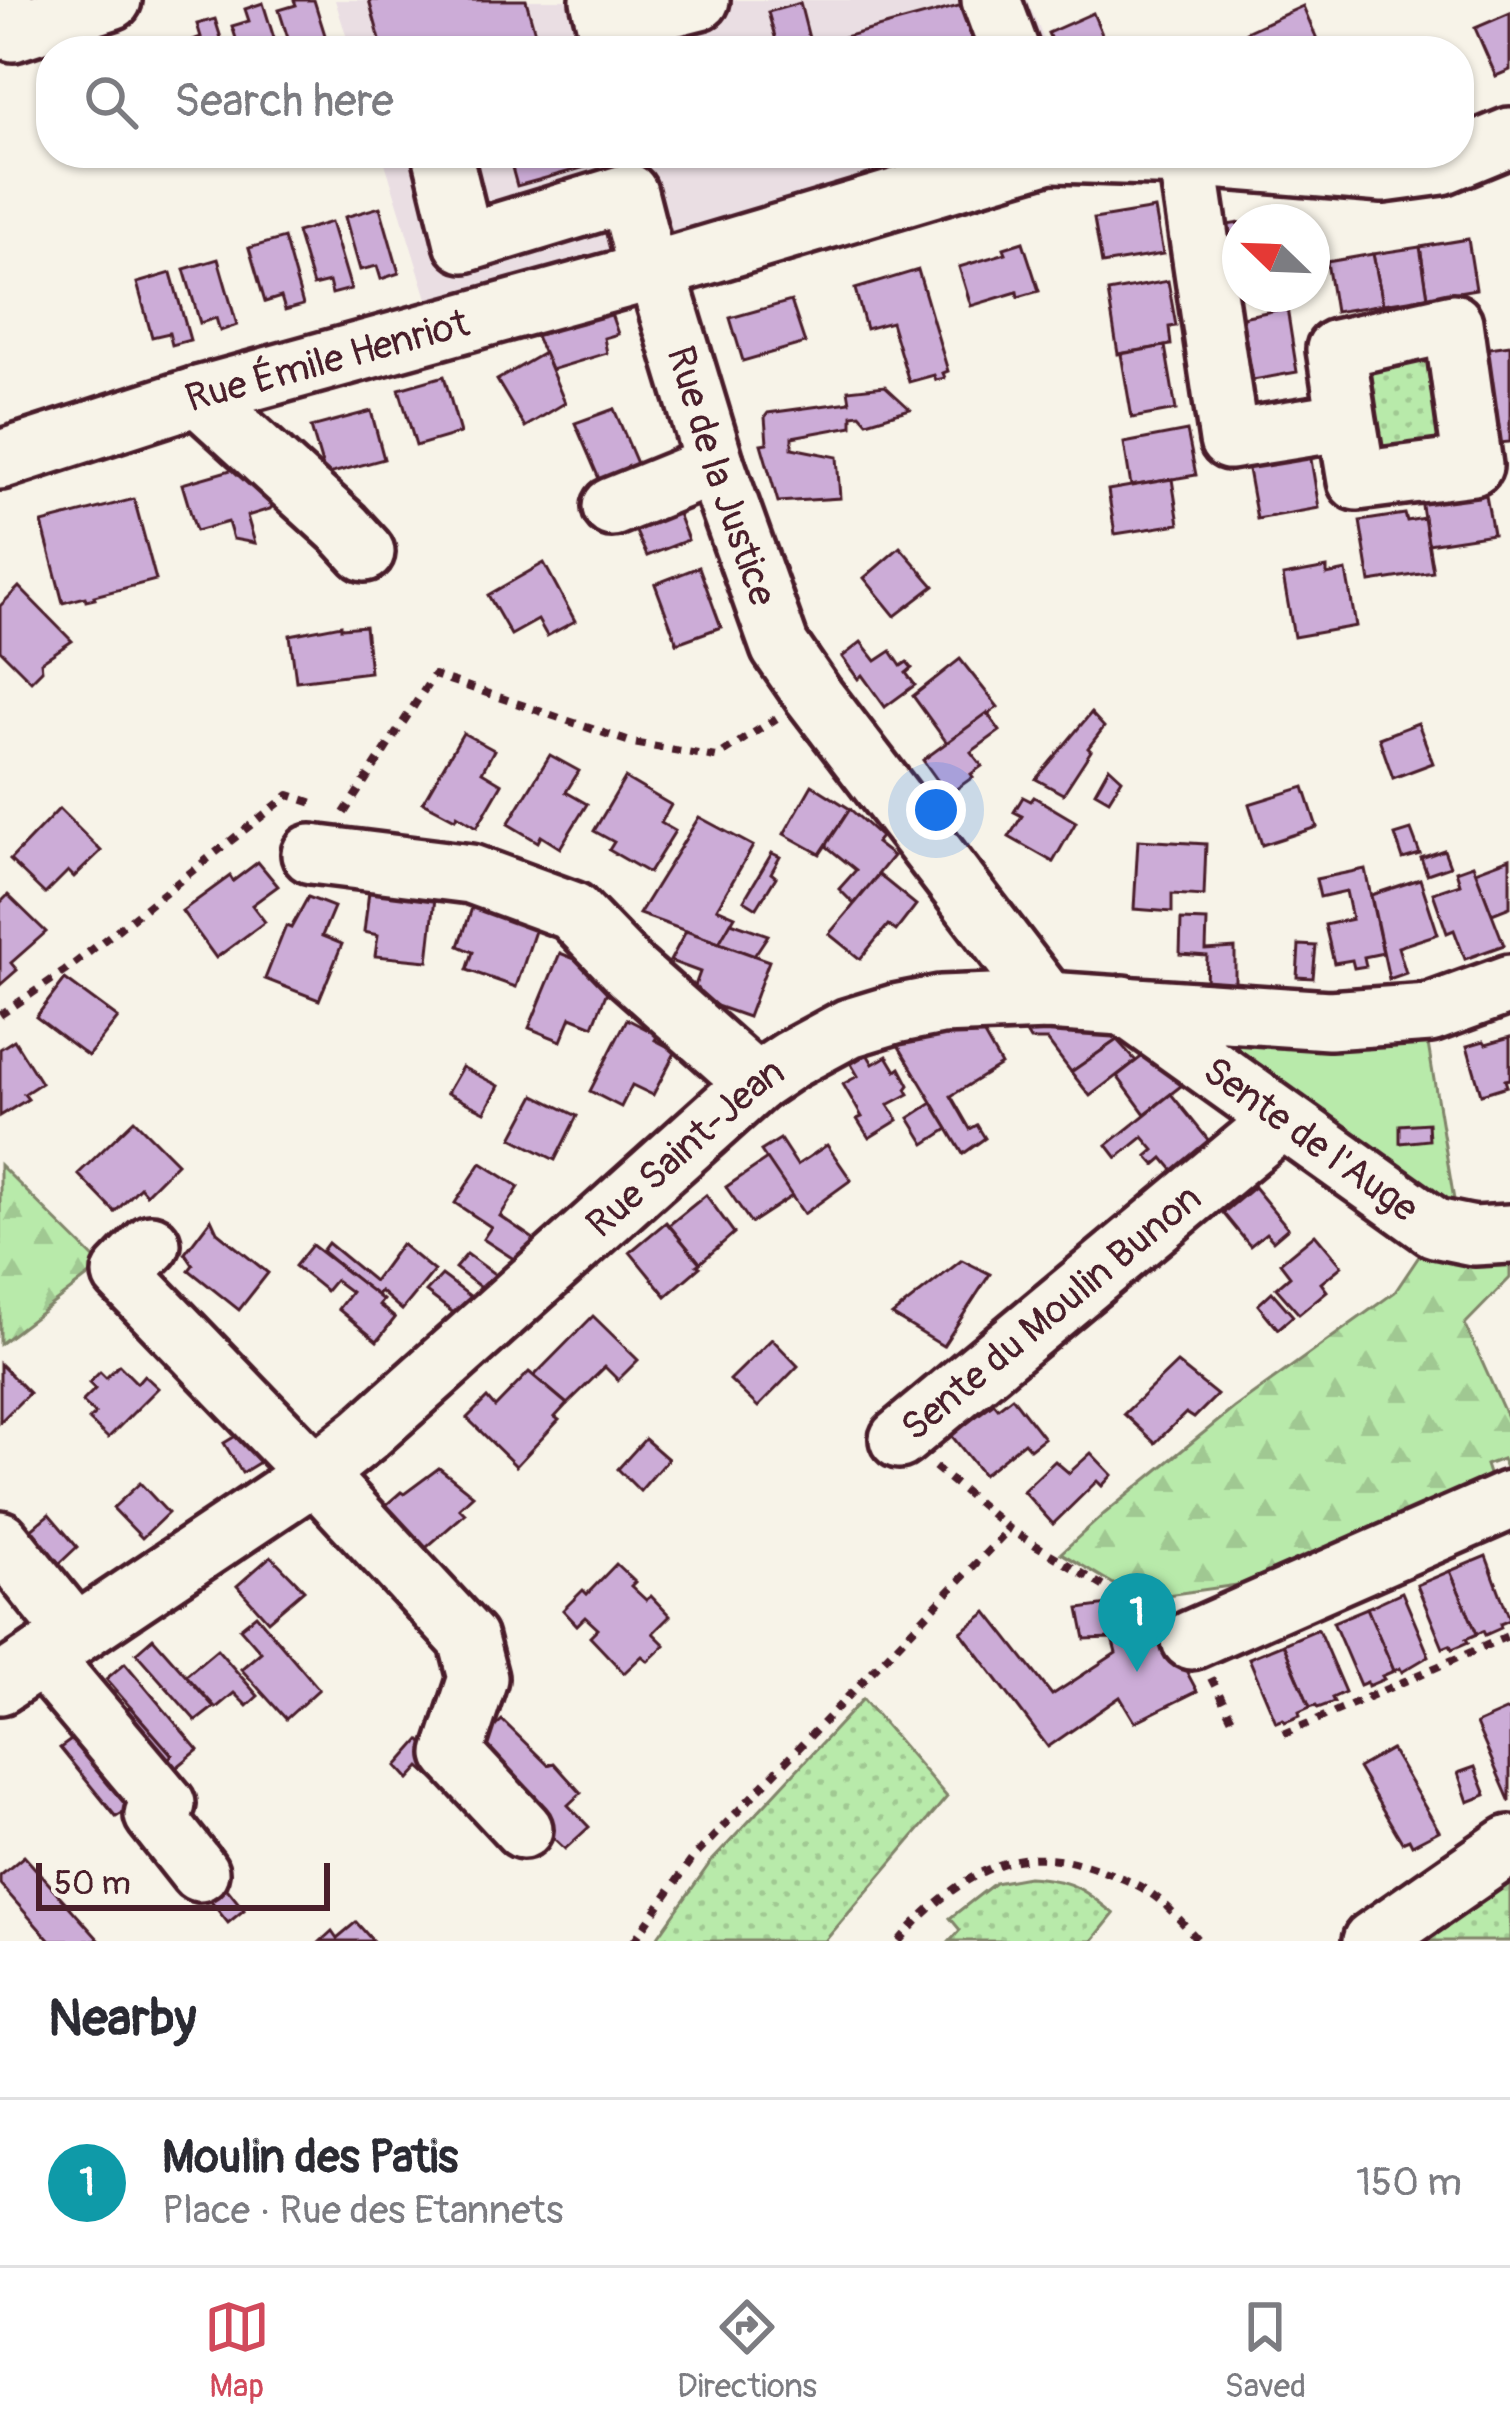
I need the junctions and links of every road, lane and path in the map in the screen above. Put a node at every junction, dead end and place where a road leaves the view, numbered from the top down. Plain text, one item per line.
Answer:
1 (3, 0) edge
2 (112, 0) edge
3 (600, 0) edge
4 (700, 0) edge
5 (991, 0) edge
6 (1004, 36) edge
7 (1508, 143) edge
8 (1474, 154) edge
9 (446, 168) edge
10 (1001, 168) edge
11 (1189, 168) edge
12 (1322, 168) edge
13 (1420, 168) edge
14 (652, 271) junction
15 (198, 395) junction
16 (1347, 421) dead end
17 (0, 460) edge
18 (715, 465) junction
19 (612, 507) dead end
20 (365, 553) dead end
21 (813, 695) junction
22 (311, 854) dead end
23 (1510, 984) edge
24 (1047, 1001) junction
25 (1123, 1005) junction
26 (0, 1015) edge
27 (756, 1083) junction
28 (1282, 1120) junction
29 (1510, 1234) edge
30 (151, 1244) dead end
31 (898, 1438) joint
32 (315, 1474) junction
33 (1510, 1500) edge
34 (1009, 1529) junction
35 (0, 1540) edge
36 (1178, 1623) joint
37 (1510, 1635) edge
38 (39, 1659) edge
39 (1284, 1734) dead end
40 (524, 1829) dead end
41 (1510, 1844) edge
42 (200, 1872) dead end
43 (634, 1941) edge
44 (899, 1941) edge
45 (1199, 1941) edge
46 (1372, 1941) edge

1 - 2 street
3 - 4 street
5 - 6 street
7 - 8 street
9 - 14 street, Rue de la Justice
10 - 14 street
11 - 16 street
12 - 13 street
14 - 15 street, Rue Émile Henriot
14 - 18 street, Rue de la Justice
15 - 17 street, Rue Émile Henriot
15 - 20 street
18 - 19 street
18 - 21 street, Rue de la Justice
21 - 24 street, Rue de la Justice
21 - 26 path
22 - 27 street
23 - 25 street, Rue Saint-Jean
24 - 25 street, Rue Saint-Jean
24 - 27 street, Rue Saint-Jean
25 - 28 street, Sente de l'Auge
27 - 32 street, Rue Saint-Jean
28 - 29 street, Sente de l'Auge
28 - 31 street, Sente du Moulin Bunon
30 - 32 street
31 - 34 path, Sente du Moulin Bunon
32 - 38 street, Rue Saint-Jean
32 - 40 street
33 - 36 street
34 - 36 path, Sente du Moulin Bunon
34 - 43 path
35 - 38 street
37 - 39 path
38 - 42 street
41 - 46 street
44 - 45 path

